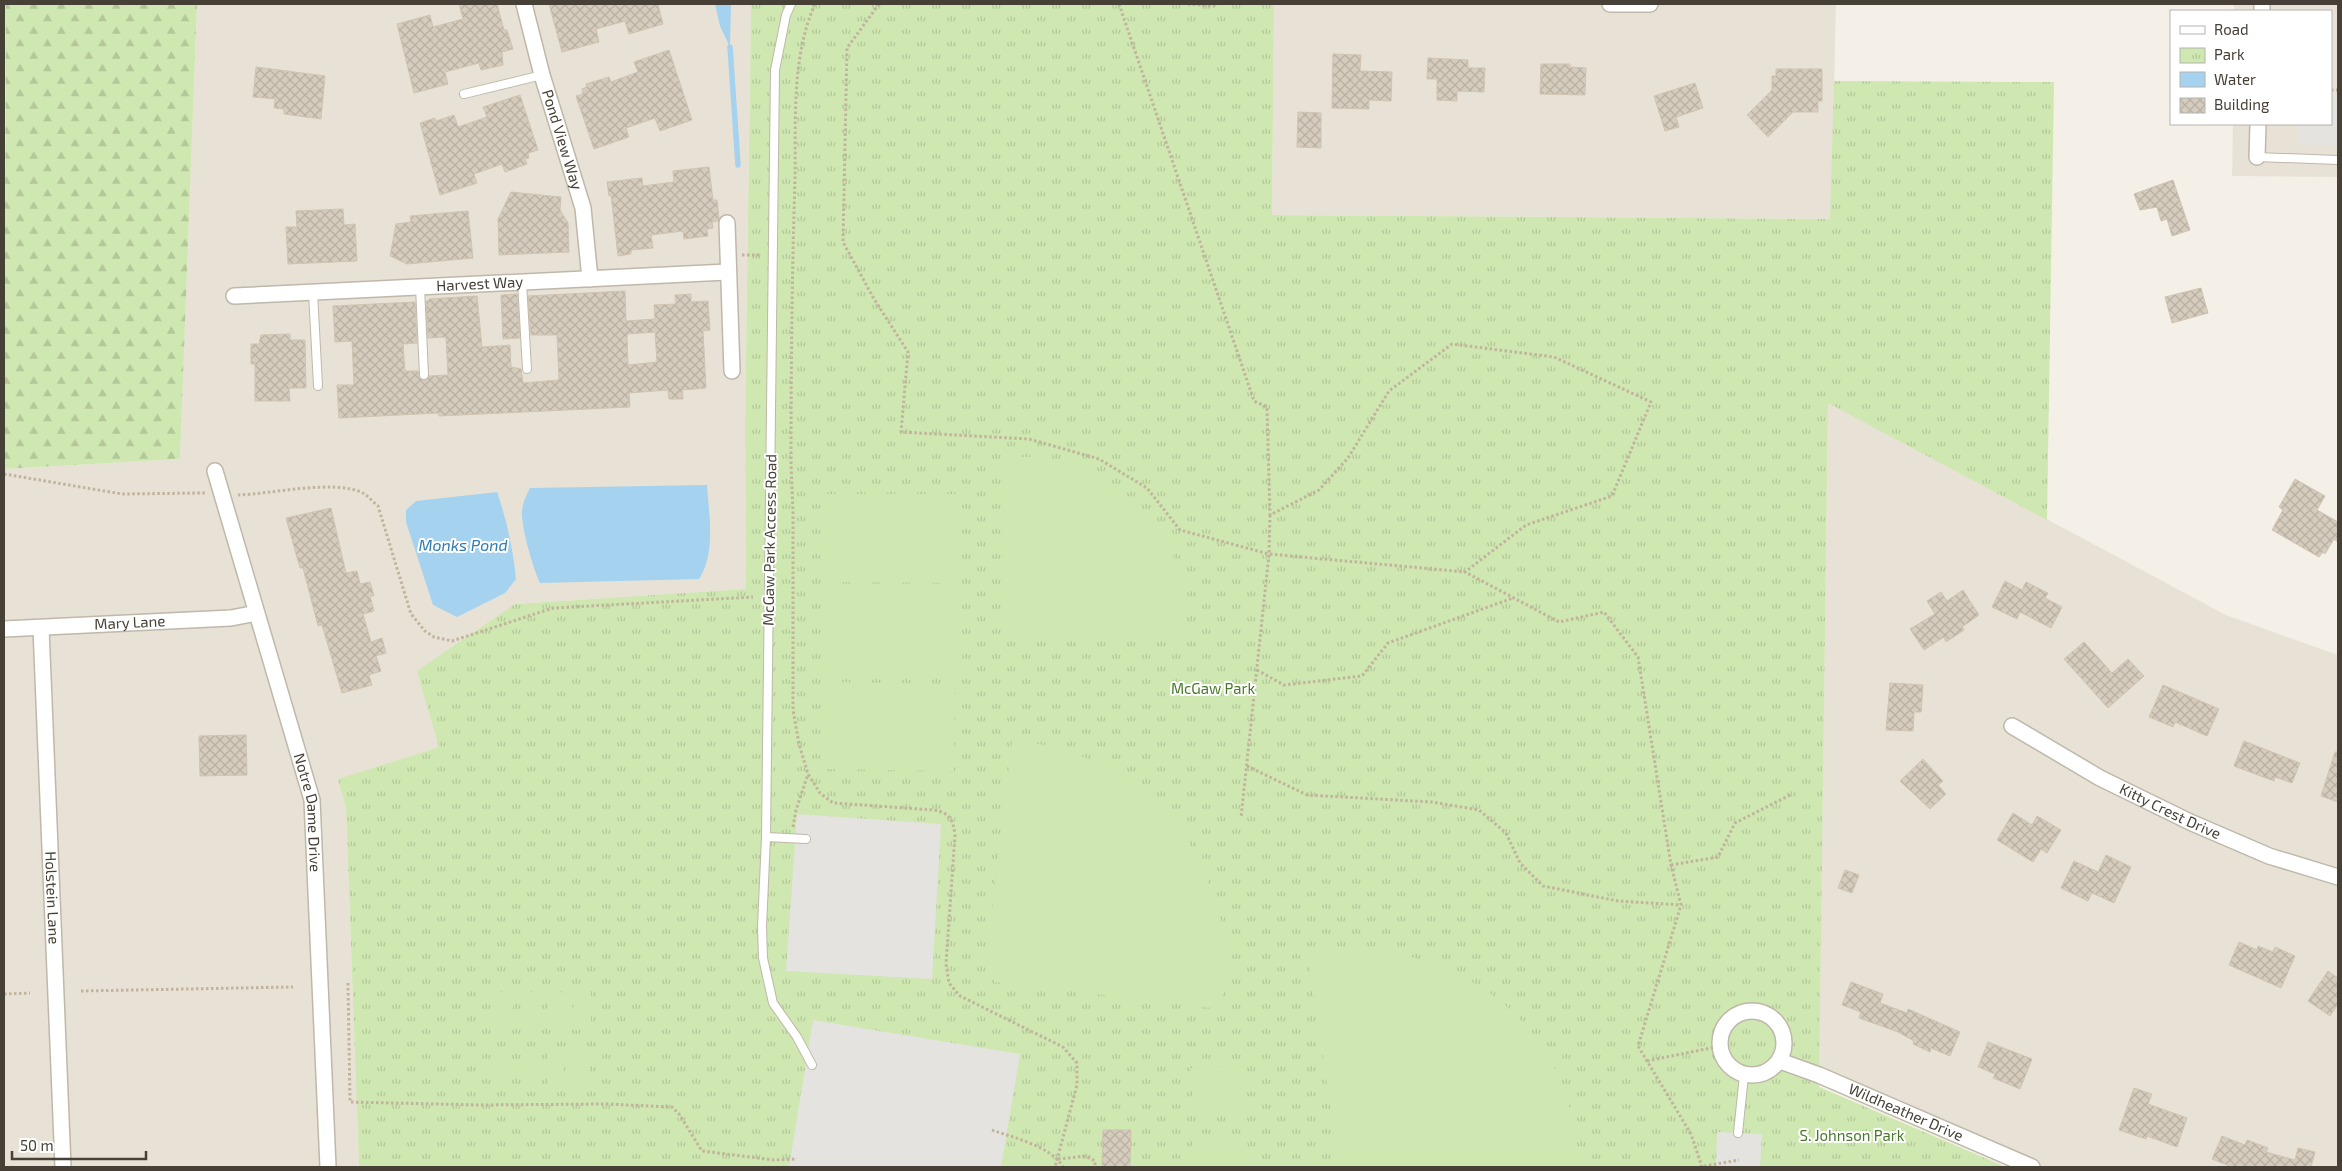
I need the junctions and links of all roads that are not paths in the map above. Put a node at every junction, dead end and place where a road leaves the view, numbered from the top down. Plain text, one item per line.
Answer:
1 (524, 4) edge
2 (791, 4) edge
3 (1610, 4) edge
4 (1650, 4) edge
5 (542, 74) junction
6 (464, 94) dead end
7 (2258, 125) edge
8 (2257, 157) joint
9 (2338, 160) edge
10 (726, 223) dead end
11 (727, 272) junction
12 (590, 279) junction
13 (522, 282) junction
14 (420, 287) junction
15 (313, 292) junction
16 (234, 296) dead end
17 (527, 369) dead end
18 (732, 372) dead end
19 (424, 375) dead end
20 (318, 386) dead end
21 (215, 471) dead end
22 (256, 613) junction
23 (4, 628) edge
24 (41, 628) junction
25 (2012, 726) dead end
26 (766, 836) junction
27 (806, 839) dead end
28 (2338, 877) edge
29 (1780, 1060) junction
30 (812, 1065) dead end
31 (1744, 1075) junction
32 (1738, 1133) dead end
33 (63, 1167) edge
34 (328, 1167) edge
35 (2032, 1167) edge

1 - 5 street, Pond View Way
2 - 26 lane, McGaw Park Access Road
3 - 4 street
5 - 6 lane
5 - 12 street, Pond View Way
7 - 8 street
8 - 9 lane
10 - 11 street
11 - 12 street, Harvest Way
11 - 18 street
12 - 13 street, Harvest Way
13 - 14 street, Harvest Way
13 - 17 lane
14 - 15 street, Harvest Way
14 - 19 lane
15 - 16 street, Harvest Way
15 - 20 lane
21 - 22 street, Notre Dame Drive
22 - 24 street, Mary Lane
22 - 34 street, Notre Dame Drive
23 - 24 street, Mary Lane
24 - 33 street, Holstein Lane
25 - 28 street, Kitty Crest Drive
26 - 27 lane
26 - 30 lane, McGaw Park Access Road
29 - 31 street
29 - 31 street
29 - 35 street, Wildheather Drive
31 - 32 lane

